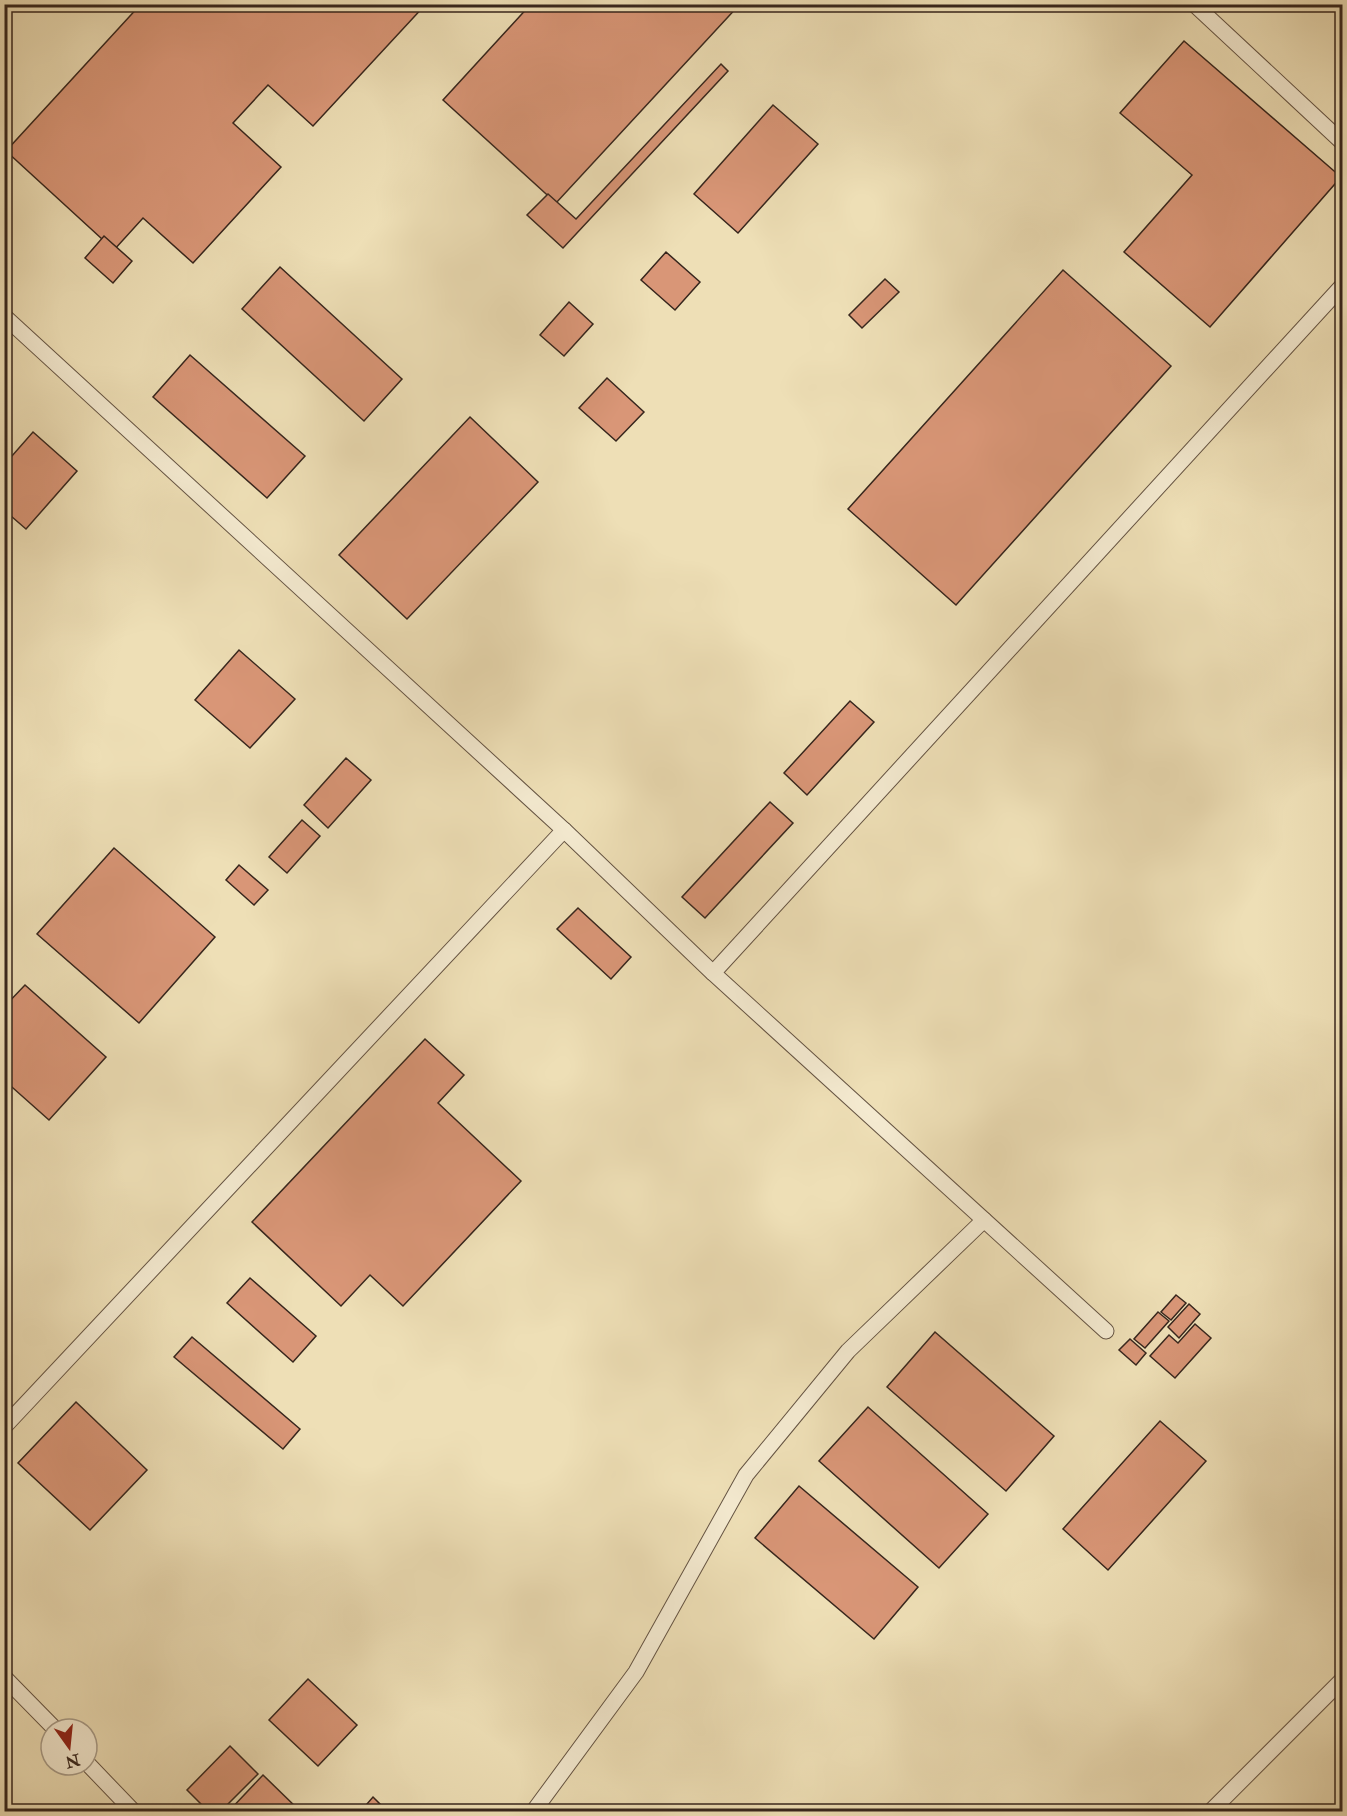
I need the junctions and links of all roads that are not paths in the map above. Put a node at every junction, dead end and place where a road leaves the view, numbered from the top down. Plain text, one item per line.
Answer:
1 (1194, 4) edge
2 (1342, 142) edge
3 (1342, 286) edge
4 (4, 316) edge
5 (564, 830) junction
6 (713, 973) junction
7 (984, 1220) junction
8 (1106, 1331) dead end
9 (4, 1427) edge
10 (4, 1677) edge
11 (1342, 1680) edge
12 (42, 1717) edge
13 (99, 1776) edge
14 (134, 1812) edge
15 (533, 1812) edge
16 (1210, 1812) edge

1 - 2 lane
3 - 6 lane
4 - 5 lane
5 - 6 lane
5 - 9 lane
6 - 7 lane
7 - 8 lane
7 - 15 lane
10 - 12 lane
11 - 16 lane
13 - 14 lane

